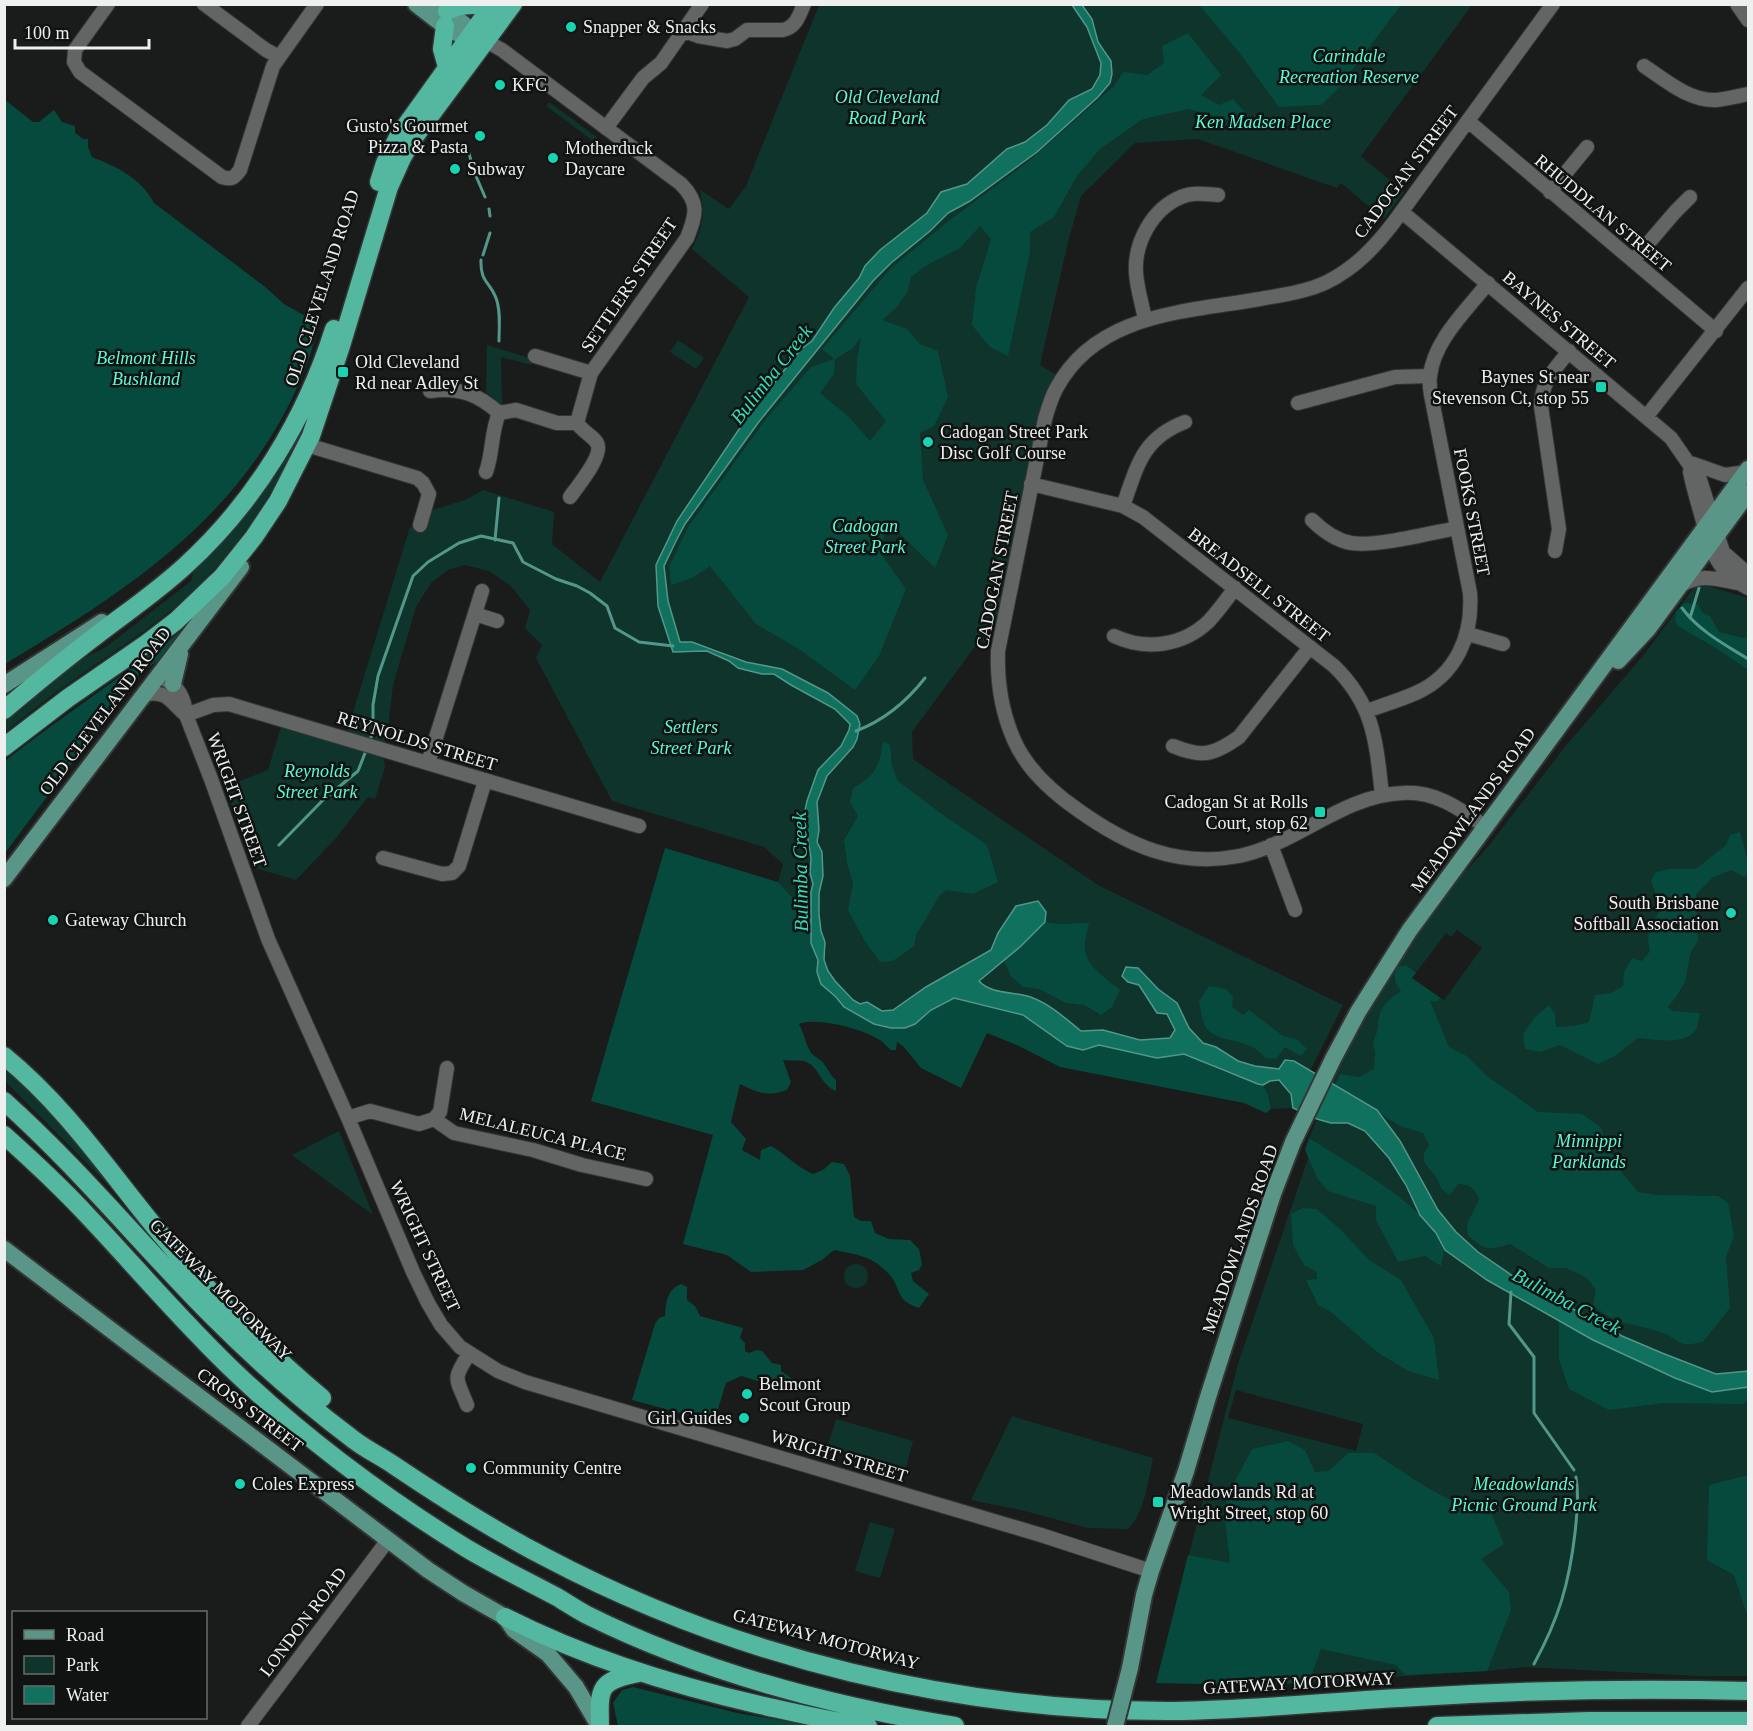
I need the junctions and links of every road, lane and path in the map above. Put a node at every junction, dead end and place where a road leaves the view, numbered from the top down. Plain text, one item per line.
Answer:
1 (108, 4) edge
2 (204, 4) edge
3 (317, 4) edge
4 (416, 4) edge
5 (485, 4) edge
6 (493, 4) edge
7 (513, 4) edge
8 (702, 4) edge
9 (804, 4) edge
10 (1553, 4) edge
11 (1737, 4) edge
12 (443, 14) edge
13 (1749, 20) edge
14 (684, 31) junction
15 (476, 37) junction
16 (279, 57) junction
17 (1644, 66) dead end
18 (447, 67) junction
19 (1749, 94) edge
20 (1468, 121) junction
21 (606, 128) junction
22 (1587, 147) dead end
23 (1550, 192) junction
24 (1218, 195) dead end
25 (1690, 197) dead end
26 (1402, 212) junction
27 (1633, 261) junction
28 (1488, 284) junction
29 (1749, 288) edge
30 (1145, 319) junction
31 (1716, 331) junction
32 (1569, 351) junction
33 (535, 356) dead end
34 (591, 373) junction
35 (1430, 376) junction
36 (430, 391) dead end
37 (1298, 403) dead end
38 (500, 413) junction
39 (1646, 417) junction
40 (1185, 422) dead end
41 (577, 423) junction
42 (307, 445) junction
43 (1688, 462) junction
44 (1748, 471) edge
45 (486, 472) dead end
46 (1031, 484) junction
47 (1749, 493) edge
48 (570, 497) dead end
49 (1123, 506) junction
50 (1312, 520) dead end
51 (420, 525) dead end
52 (1457, 528) junction
53 (1711, 533) junction
54 (254, 537) junction
55 (1555, 551) dead end
56 (1746, 582) edge
57 (1679, 586) junction
58 (1235, 588) junction
59 (482, 591) dead end
60 (475, 614) junction
61 (119, 619) junction
62 (497, 621) dead end
63 (1468, 634) junction
64 (1114, 636) dead end
65 (1503, 644) dead end
66 (1310, 647) junction
67 (165, 681) junction
68 (4, 685) edge
69 (146, 694) junction
70 (4, 710) edge
71 (1367, 711) junction
72 (186, 715) junction
73 (1563, 721) junction
74 (1173, 746) dead end
75 (4, 747) edge
76 (428, 763) junction
77 (485, 781) junction
78 (1382, 795) junction
79 (639, 826) dead end
80 (1486, 827) junction
81 (1271, 845) junction
82 (383, 858) dead end
83 (4, 864) edge
84 (4, 879) edge
85 (1295, 910) dead end
86 (4, 1056) edge
87 (447, 1068) dead end
88 (4, 1101) edge
89 (348, 1118) junction
90 (434, 1119) junction
91 (4, 1135) edge
92 (646, 1179) dead end
93 (4, 1249) edge
94 (469, 1354) junction
95 (467, 1405) dead end
96 (390, 1462) junction
97 (388, 1540) junction
98 (1151, 1571) junction
99 (505, 1617) junction
100 (639, 1673) junction
101 (1749, 1691) edge
102 (915, 1720) junction
103 (1749, 1721) edge
104 (248, 1726) edge
105 (599, 1726) edge
106 (868, 1726) edge
107 (890, 1726) edge
108 (955, 1726) edge
109 (1115, 1726) edge
110 (1437, 1726) edge

1 - 16 street
2 - 16 street
3 - 16 street
4 - 12 main road
5 - 12 highway
6 - 15 highway, OLD CLEVELAND ROAD
7 - 15 highway, OLD CLEVELAND ROAD
8 - 14 street
9 - 14 street
10 - 20 street, CADOGAN STREET
11 - 13 street
12 - 15 main road
12 - 18 highway
14 - 21 street
15 - 18 highway, OLD CLEVELAND ROAD
15 - 21 street
15 - 42 highway, OLD CLEVELAND ROAD
17 - 19 street
18 - 61 highway, OLD CLEVELAND ROAD
20 - 23 street, RHUDDLAN STREET
20 - 26 street, CADOGAN STREET
21 - 34 street, SETTLERS STREET
22 - 23 street
23 - 27 street, RHUDDLAN STREET
24 - 30 street
25 - 27 street
26 - 28 street, BAYNES STREET
26 - 30 street, CADOGAN STREET
27 - 31 street, RHUDDLAN STREET
28 - 32 street, BAYNES STREET
28 - 35 street, FOOKS STREET
29 - 31 street
30 - 46 street, CADOGAN STREET
31 - 39 street
32 - 39 street, BAYNES STREET
32 - 55 street
33 - 34 street
34 - 41 street, SETTLERS STREET
35 - 37 street
35 - 52 street, FOOKS STREET
36 - 38 street
38 - 41 street
38 - 45 street
39 - 43 street, BAYNES STREET
40 - 49 street
41 - 48 street
42 - 51 street
42 - 54 highway, OLD CLEVELAND ROAD
43 - 44 street
43 - 53 street, BAYNES STREET
44 - 53 main road, MEADOWLANDS ROAD
46 - 49 street, BREADSELL STREET
46 - 81 street, CADOGAN STREET
47 - 53 main road, MEADOWLANDS ROAD
49 - 58 street, BREADSELL STREET
50 - 52 street
52 - 63 street, FOOKS STREET
53 - 56 street
53 - 57 main road, MEADOWLANDS ROAD
53 - 73 main road, MEADOWLANDS ROAD
54 - 67 main road, OLD CLEVELAND ROAD
54 - 75 highway, OLD CLEVELAND ROAD
56 - 57 street
57 - 73 main road, MEADOWLANDS ROAD
58 - 64 street
58 - 66 street, BREADSELL STREET
59 - 60 street
60 - 62 street
60 - 76 street
61 - 68 main road, OLD CLEVELAND ROAD
61 - 70 highway, OLD CLEVELAND ROAD
63 - 65 street
63 - 71 street, FOOKS STREET
66 - 71 street, BREADSELL STREET
66 - 74 street
67 - 69 main road, OLD CLEVELAND ROAD
67 - 72 street, WRIGHT STREET
67 - 83 main road
69 - 72 street, WRIGHT STREET
69 - 84 main road, OLD CLEVELAND ROAD
71 - 78 street, BREADSELL STREET
72 - 76 street, REYNOLDS STREET
72 - 89 street, WRIGHT STREET
73 - 80 main road, MEADOWLANDS ROAD
76 - 77 street, REYNOLDS STREET
77 - 79 street, REYNOLDS STREET
77 - 82 street
78 - 80 street, CADOGAN STREET
78 - 81 street, CADOGAN STREET
80 - 98 main road, MEADOWLANDS ROAD
81 - 85 street
86 - 96 highway
87 - 90 street
88 - 96 highway, GATEWAY MOTORWAY
89 - 90 street
89 - 94 street, WRIGHT STREET
90 - 92 street, MELALEUCA PLACE
91 - 102 highway
93 - 97 main road, CROSS STREET
94 - 95 street
94 - 98 street, WRIGHT STREET
96 - 101 highway, GATEWAY MOTORWAY
97 - 99 main road, CROSS STREET
97 - 104 street, LONDON ROAD
98 - 109 main road, MEADOWLANDS ROAD, bridge
99 - 100 highway
99 - 105 main road, CROSS STREET
100 - 105 highway
100 - 106 highway
102 - 107 highway
102 - 108 highway
103 - 110 highway

